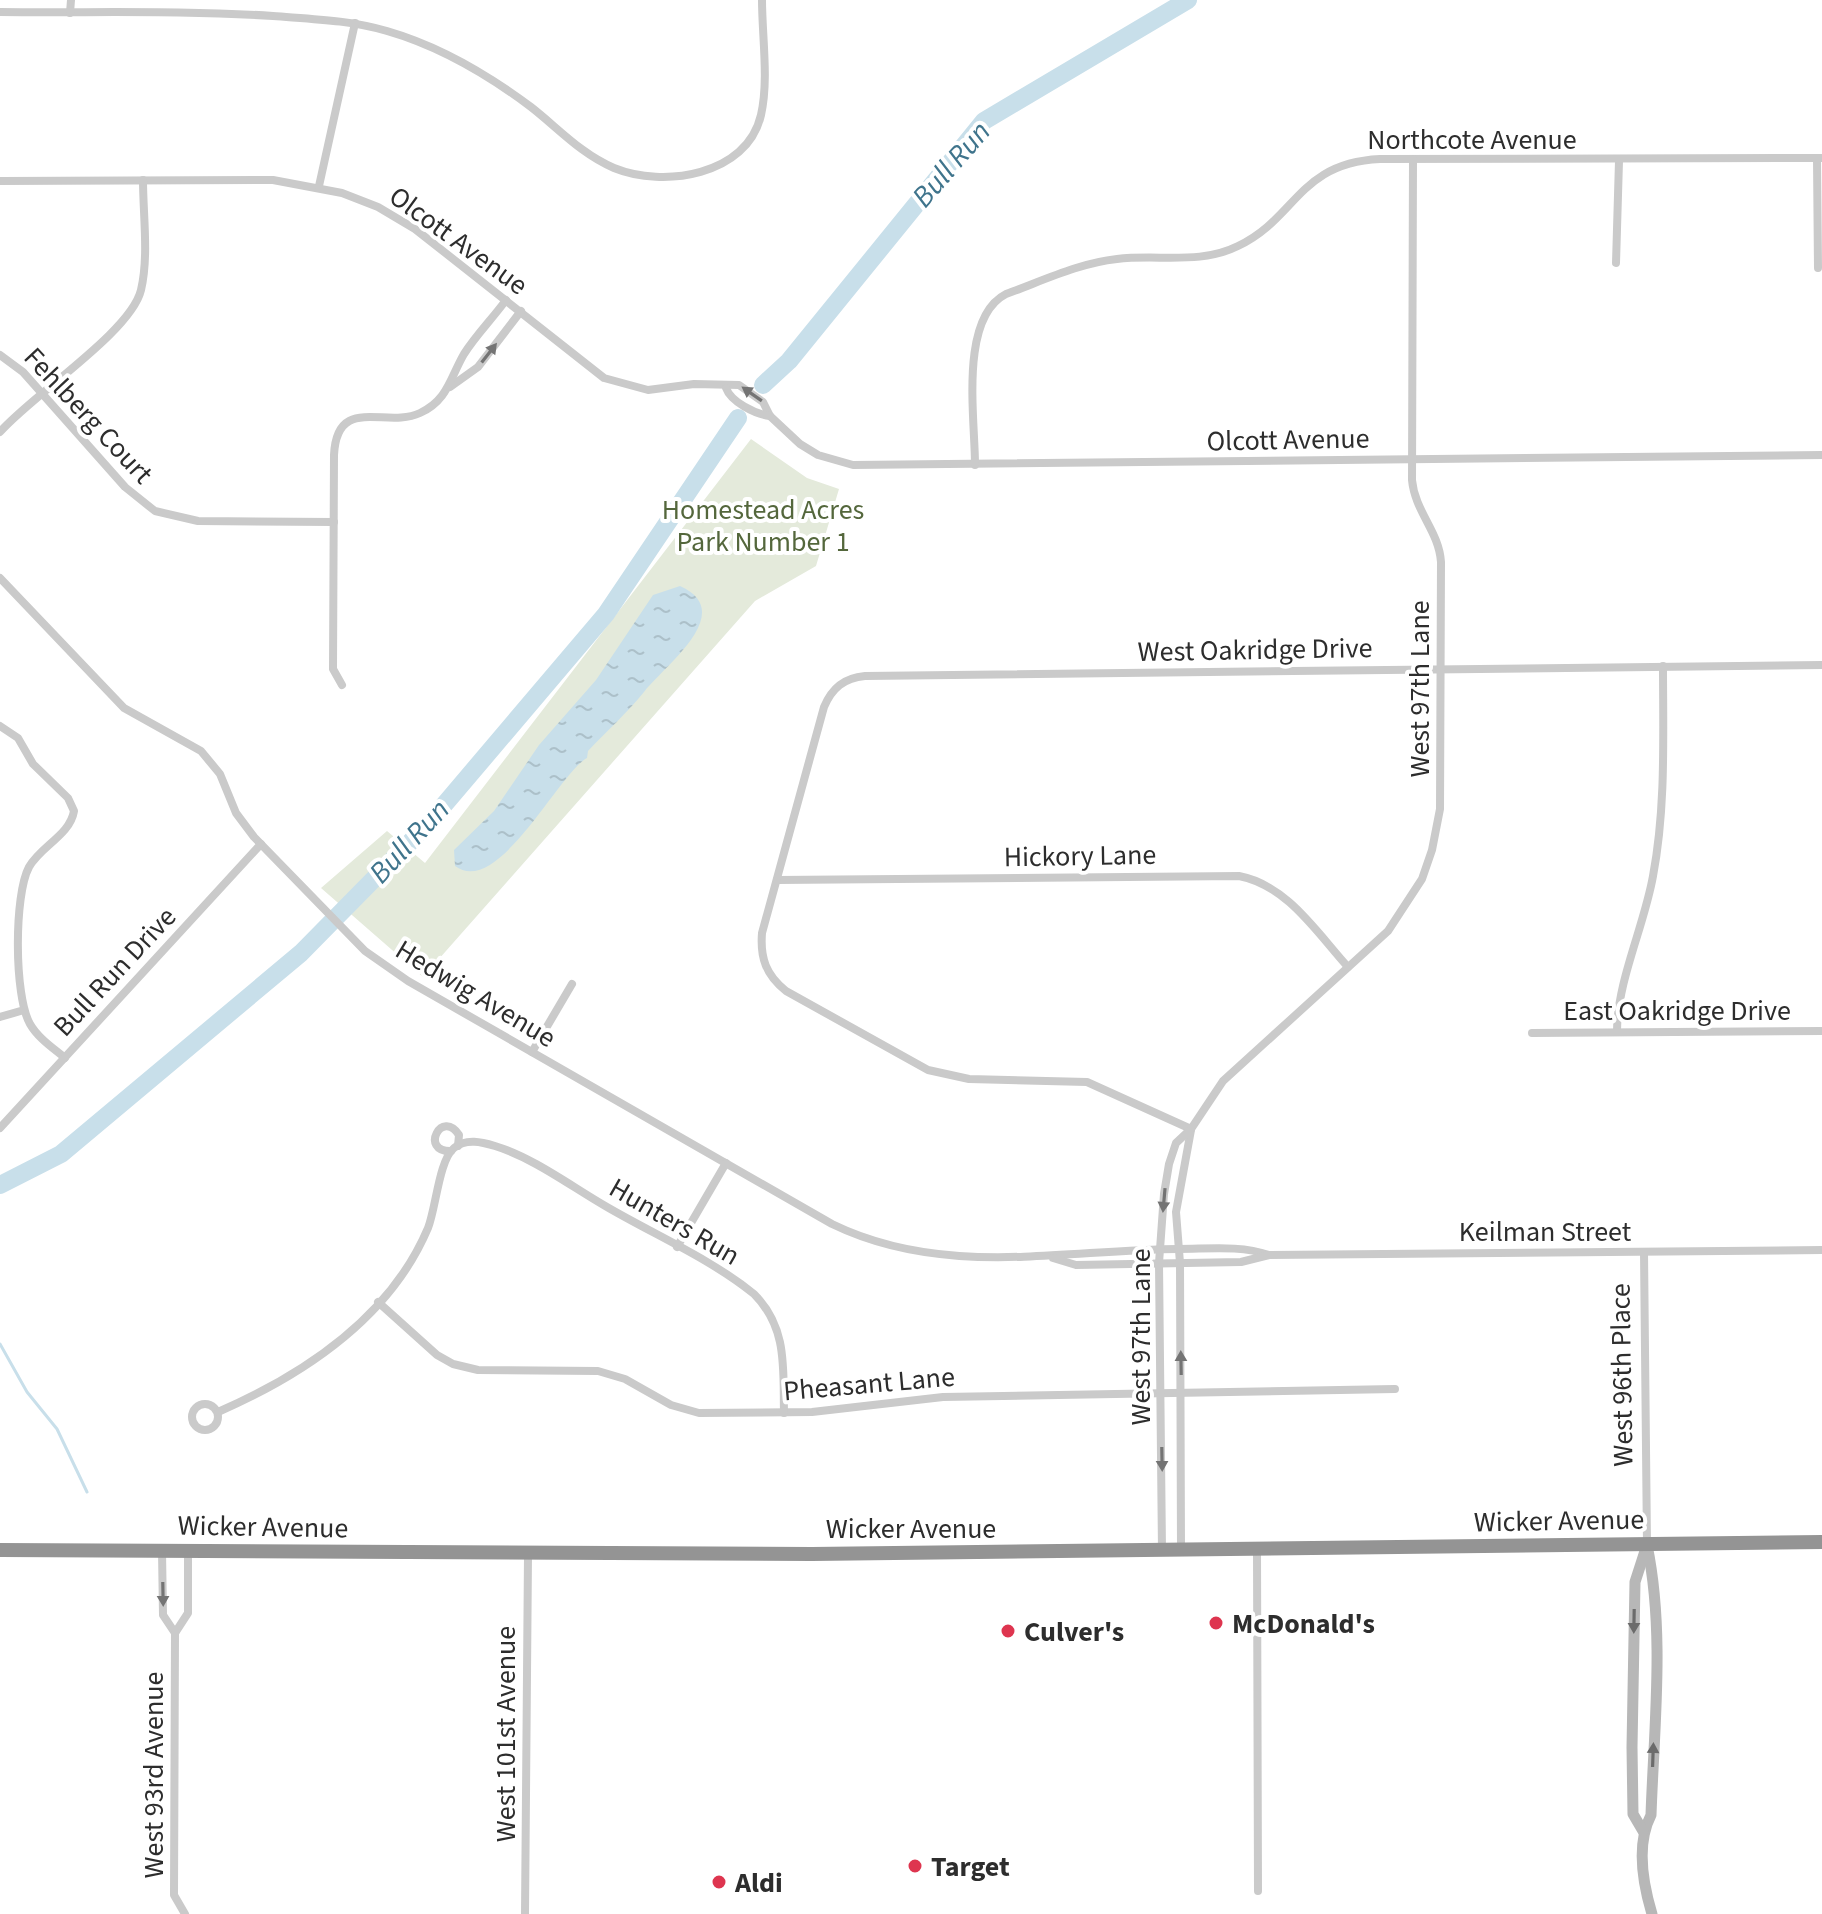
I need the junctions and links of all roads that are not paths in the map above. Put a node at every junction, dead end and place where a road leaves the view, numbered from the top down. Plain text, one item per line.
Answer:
1 (71, 0) edge
2 (762, 0) edge
3 (0, 12) edge
4 (70, 13) junction
5 (355, 23) junction
6 (1820, 158) edge
7 (1413, 159) junction
8 (1619, 161) junction
9 (143, 180) junction
10 (0, 181) edge
11 (319, 186) junction
12 (1616, 263) dead end
13 (1818, 268) dead end
14 (506, 300) junction
15 (521, 311) junction
16 (0, 355) edge
17 (450, 387) junction
18 (726, 388) junction
19 (41, 392) junction
20 (770, 416) junction
21 (0, 432) edge
22 (1822, 455) edge
23 (1412, 460) junction
24 (975, 465) junction
25 (334, 522) junction
26 (0, 578) edge
27 (1822, 665) edge
28 (1663, 666) junction
29 (1442, 669) junction
30 (342, 685) dead end
31 (0, 726) edge
32 (261, 844) junction
33 (777, 880) junction
34 (1348, 967) junction
35 (572, 984) dead end
36 (24, 1010) junction
37 (0, 1017) edge
38 (1822, 1031) edge
39 (1617, 1032) junction
40 (1532, 1033) dead end
41 (532, 1052) junction
42 (65, 1058) junction
43 (0, 1128) edge
44 (1191, 1129) junction
45 (726, 1163) junction
46 (677, 1247) junction
47 (1163, 1249) junction
48 (1176, 1249) junction
49 (1822, 1250) edge
50 (1644, 1252) junction
51 (1269, 1255) junction
52 (1051, 1258) junction
53 (1159, 1263) junction
54 (1180, 1263) junction
55 (378, 1302) junction
56 (1395, 1389) dead end
57 (1161, 1395) junction
58 (1181, 1395) junction
59 (218, 1412) dead end
60 (784, 1413) junction
61 (1822, 1542) edge
62 (1647, 1545) junction
63 (0, 1550) edge
64 (162, 1551) junction
65 (188, 1551) junction
66 (1257, 1551) junction
67 (1180, 1552) junction
68 (1162, 1553) junction
69 (528, 1555) junction
70 (175, 1633) junction
71 (1643, 1831) junction
72 (1258, 1891) dead end
73 (185, 1914) edge
74 (525, 1914) edge
75 (1652, 1914) edge

1 - 4 street
2 - 5 street
3 - 4 street
4 - 5 street
5 - 11 street
6 - 8 street, Northcote Avenue
6 - 13 street
7 - 8 street, Northcote Avenue
7 - 23 street, West 97th Lane
7 - 24 street, Northcote Avenue
8 - 12 street
9 - 10 street, Olcott Avenue
9 - 11 street, Olcott Avenue
9 - 19 street
11 - 14 street, Olcott Avenue
14 - 15 street, Olcott Avenue
14 - 17 street
17 -> 15 street
15 - 18 street, Olcott Avenue
16 - 19 street, Fehlberg Court
17 - 25 street
18 - 20 street, Olcott Avenue
20 -> 18 street, Olcott Avenue
19 - 21 street
19 - 25 street, Fehlberg Court
20 - 24 street, Olcott Avenue
22 - 23 street, Olcott Avenue
23 - 24 street, Olcott Avenue
23 - 29 street, West 97th Lane
25 - 30 street
26 - 32 street, Hedwig Avenue
27 - 28 street, West Oakridge Drive
28 - 29 street, West Oakridge Drive
28 - 39 street
29 - 33 street, West Oakridge Drive
29 - 34 street, West 97th Lane
31 - 36 street
32 - 41 street, Hedwig Avenue
32 - 42 street, Bull Run Drive
33 - 34 street, Hickory Lane
33 - 44 street
34 - 44 street, West 97th Lane
35 - 41 street
36 - 37 street
36 - 42 street
38 - 39 street, East Oakridge Drive
39 - 40 street, East Oakridge Drive
41 - 45 street, Hedwig Avenue
42 - 43 street, Bull Run Drive
44 -> 47 street, West 97th Lane
44 - 48 street, West 97th Lane
45 - 46 street
45 - 52 street, Hedwig Avenue
46 - 55 street, Hunters Run
46 - 60 street, Hunters Run
47 - 48 street, Keilman Street
47 - 52 street, Hedwig Avenue
47 - 53 street, West 97th Lane
48 - 51 street, Keilman Street
48 - 54 street, West 97th Lane
49 - 50 street, Keilman Street
50 - 51 street, Keilman Street
50 - 62 street, West 96th Place
51 - 54 street, Keilman Street
52 - 53 street, Hedwig Avenue
53 - 54 street, Keilman Street
53 - 57 street, West 97th Lane
58 -> 54 street, West 97th Lane
55 - 59 street
55 - 60 street, Pheasant Lane
56 - 58 street, Pheasant Lane
57 - 58 street, Pheasant Lane
57 - 60 street, Pheasant Lane
57 -> 68 street, West 97th Lane
58 - 67 street, West 97th Lane
61 - 62 highway, Wicker Avenue
62 - 66 highway, Wicker Avenue
71 -> 62 street, West 96th Place
62 -> 71 street, West 96th Place
63 - 64 highway, Wicker Avenue
64 - 65 highway, Wicker Avenue
64 -> 70 street, West 93rd Avenue
65 - 69 highway, Wicker Avenue
65 - 70 street, West 93rd Avenue
66 - 67 highway, Wicker Avenue
66 - 72 street
67 - 68 highway, Wicker Avenue
68 - 69 highway, Wicker Avenue
69 - 74 street, West 101st Avenue
70 - 73 street, West 93rd Avenue
71 - 75 street, West 96th Place

